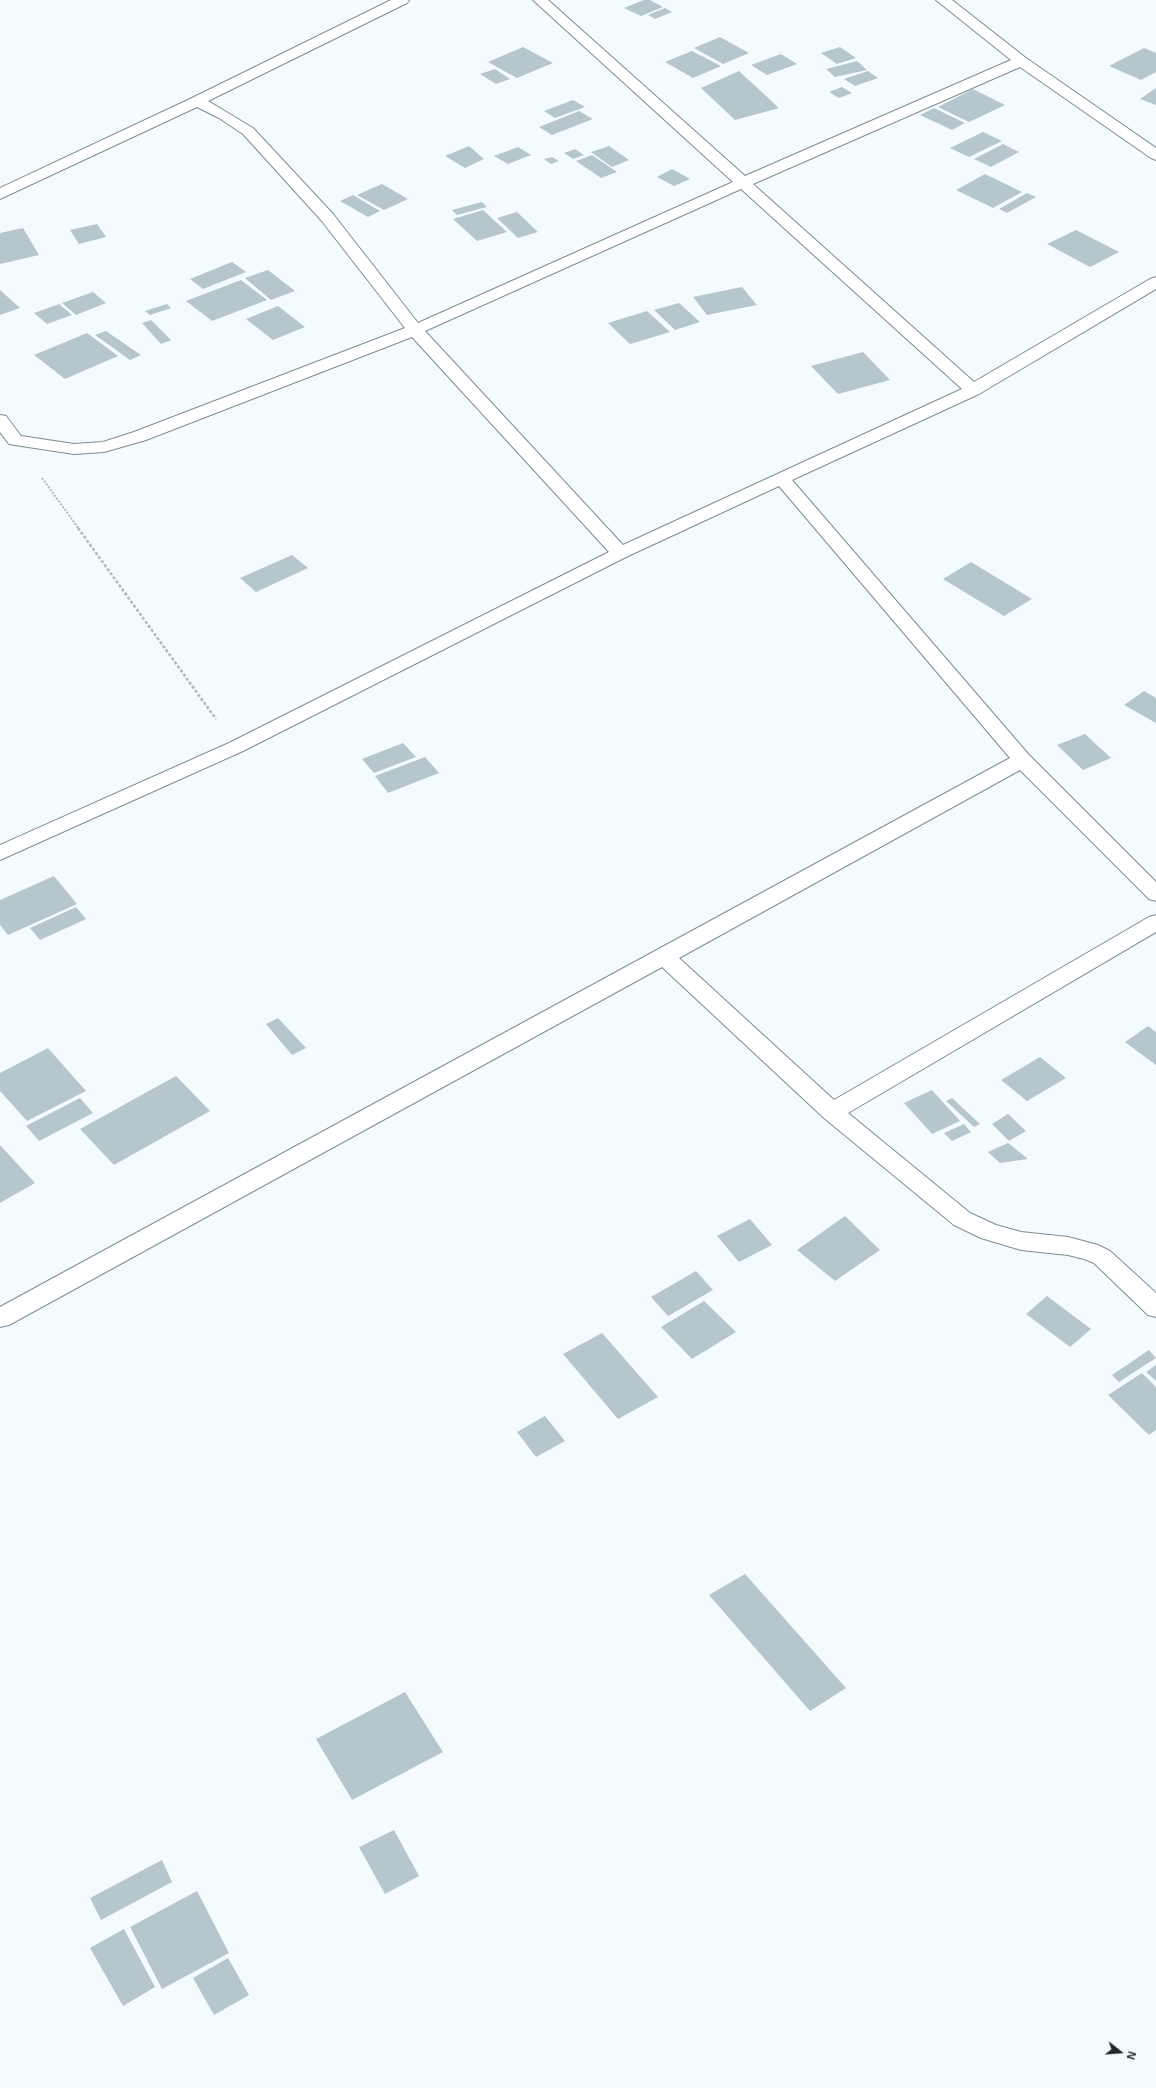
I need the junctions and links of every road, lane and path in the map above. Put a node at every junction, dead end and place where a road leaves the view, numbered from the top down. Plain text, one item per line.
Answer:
1 (402, 0) edge
2 (540, 0) edge
3 (943, 0) edge
4 (1021, 61) junction
5 (197, 101) junction
6 (1156, 155) edge
7 (742, 183) junction
8 (0, 194) edge
9 (1156, 282) edge
10 (415, 330) junction
11 (974, 390) junction
12 (0, 420) edge
13 (15, 440) junction
14 (781, 478) junction
15 (620, 553) junction
16 (236, 747) junction
17 (1022, 760) junction
18 (0, 853) edge
19 (1156, 894) edge
20 (1156, 922) edge
21 (664, 957) junction
22 (832, 1112) junction
23 (1156, 1308) edge
24 (0, 1318) edge

1 - 5 street
2 - 7 street
3 - 4 street
4 - 6 street
4 - 7 street
5 - 8 street
5 - 10 street
7 - 10 street
7 - 11 street
9 - 11 street
10 - 13 street
10 - 15 street
11 - 14 street
12 - 13 street
13 - 16 path
14 - 15 street
14 - 17 street
15 - 16 street
16 - 18 street
17 - 19 street
17 - 21 street
20 - 22 street
21 - 22 street
21 - 24 street
22 - 23 street

